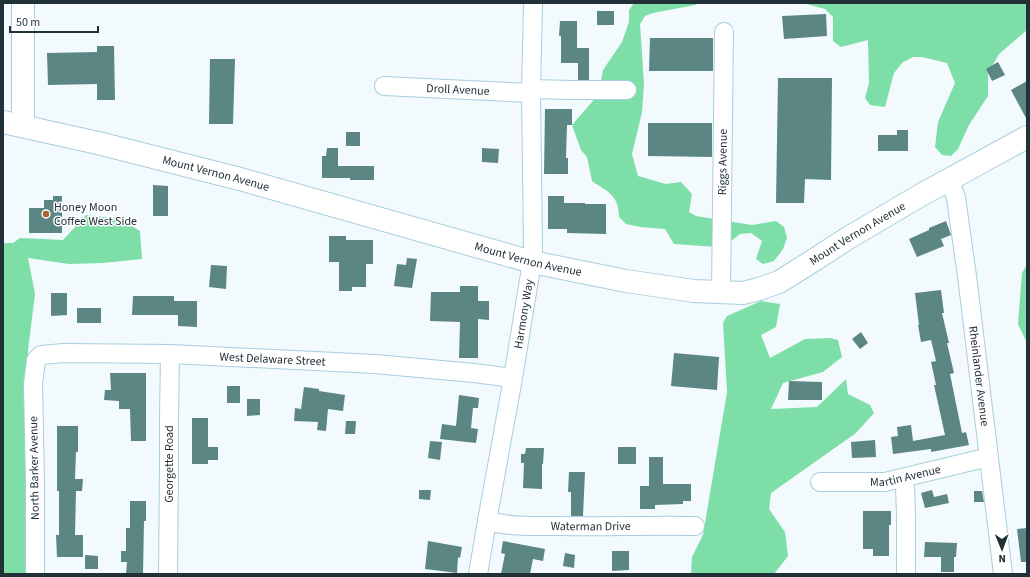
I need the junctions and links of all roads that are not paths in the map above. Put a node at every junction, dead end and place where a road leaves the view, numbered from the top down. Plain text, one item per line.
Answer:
1 (23, 3) edge
2 (533, 3) edge
3 (724, 32) dead end
4 (384, 86) dead end
5 (627, 90) dead end
6 (531, 91) junction
7 (13, 124) edge
8 (1027, 137) edge
9 (949, 180) junction
10 (532, 262) junction
11 (721, 292) junction
12 (170, 354) junction
13 (35, 362) joint
14 (513, 378) junction
15 (989, 457) junction
16 (903, 478) junction
17 (820, 482) dead end
18 (487, 521) junction
19 (695, 526) dead end
20 (35, 574) edge
21 (168, 574) edge
22 (478, 574) edge
23 (906, 574) edge
24 (1003, 574) edge

1 - 7 main road
2 - 6 street, Harmony Way
3 - 11 street, Riggs Avenue
4 - 6 street, Droll Avenue
5 - 6 street, Droll Avenue
6 - 10 street, Harmony Way
7 - 10 main road, Mount Vernon Avenue
8 - 9 main road, Mount Vernon Avenue
9 - 11 main road, Mount Vernon Avenue
9 - 15 street, Rheinlander Avenue
10 - 11 main road, Mount Vernon Avenue
10 - 14 street, Harmony Way
12 - 13 street, West Delaware Street
12 - 14 street, West Delaware Street
12 - 21 street, Georgette Road
13 - 20 street, North Barker Avenue
14 - 18 street, Harmony Way
15 - 16 street, Martin Avenue
15 - 24 street, Rheinlander Avenue
16 - 17 street, Martin Avenue
16 - 23 street
18 - 19 street, Waterman Drive
18 - 22 street, Harmony Way

